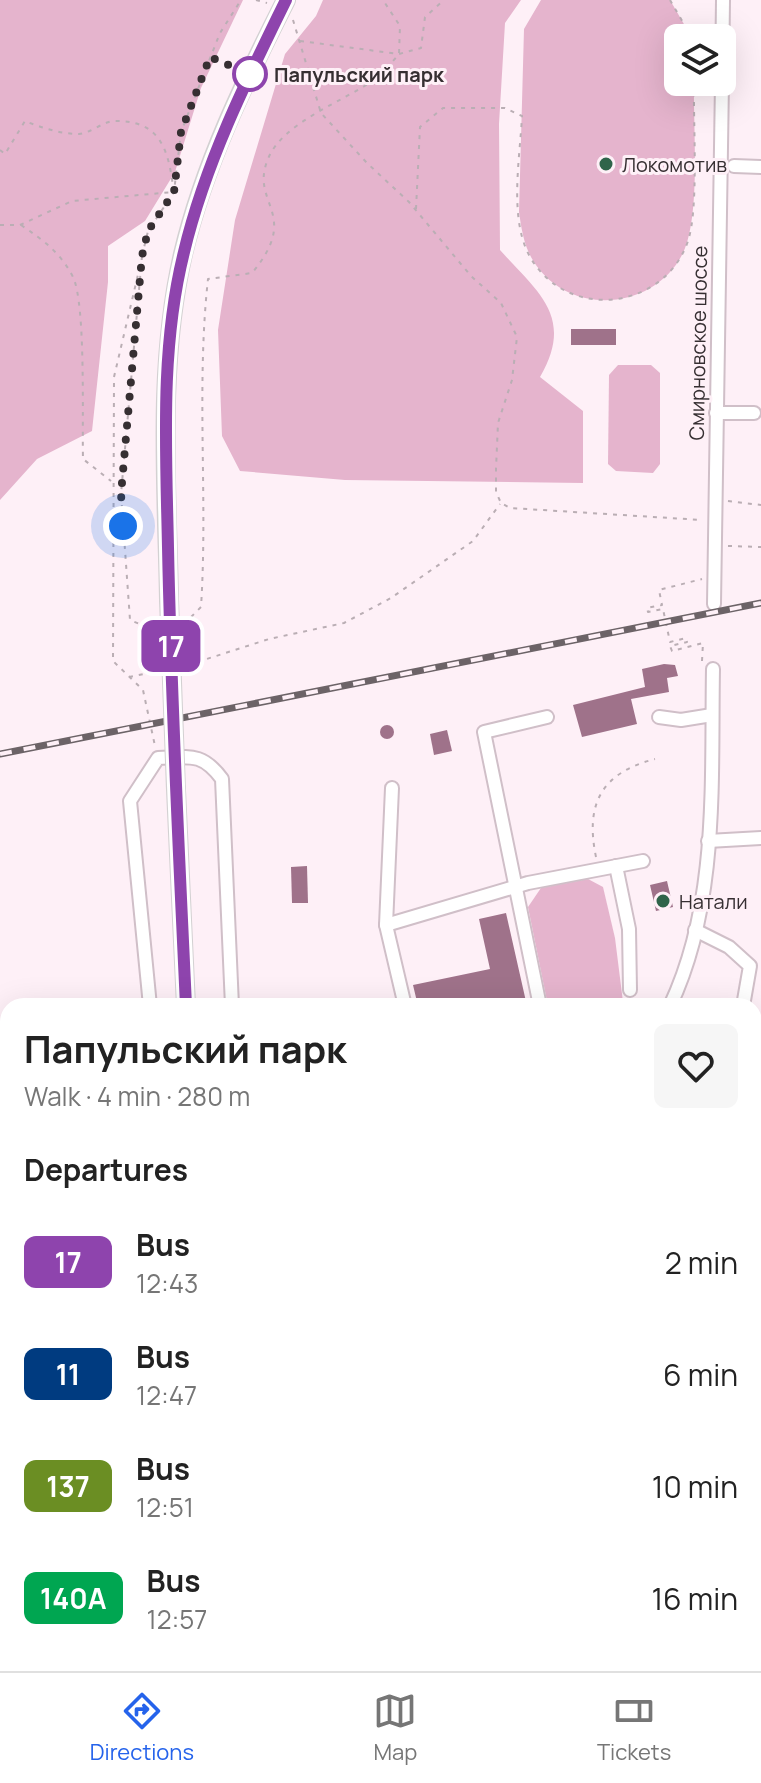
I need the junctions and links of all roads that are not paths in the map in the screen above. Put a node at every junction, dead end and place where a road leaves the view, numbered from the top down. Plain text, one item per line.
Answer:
1 (723, 0) edge
2 (283, 6) edge
3 (723, 24) edge
4 (722, 96) edge
5 (734, 166) dead end
6 (761, 167) edge
7 (716, 413) junction
8 (754, 413) dead end
9 (714, 604) dead end
10 (713, 669) dead end
11 (712, 715) junction
12 (547, 717) dead end
13 (659, 717) dead end
14 (392, 788) dead end
15 (761, 838) edge
16 (708, 841) junction
17 (643, 861) dead end
18 (616, 866) junction
19 (514, 887) junction
20 (386, 925) junction
21 (695, 930) junction
22 (630, 990) dead end
23 (149, 998) edge
24 (186, 998) edge
25 (232, 998) edge
26 (403, 998) edge
27 (538, 998) edge
28 (673, 998) edge
29 (744, 998) edge

1 - 3 street, Смирновское шоссе
2 - 24 main road, bridge
4 - 7 street, Смирновское шоссе
5 - 6 street
7 - 8 street
7 - 9 street, Смирновское шоссе
10 - 11 street
11 - 13 street
11 - 16 street
12 - 19 street
14 - 20 street
15 - 16 street
16 - 21 street
17 - 18 street
18 - 19 street
18 - 22 street
19 - 20 street
19 - 27 street
20 - 26 street
21 - 28 street
21 - 29 street
23 - 25 street

